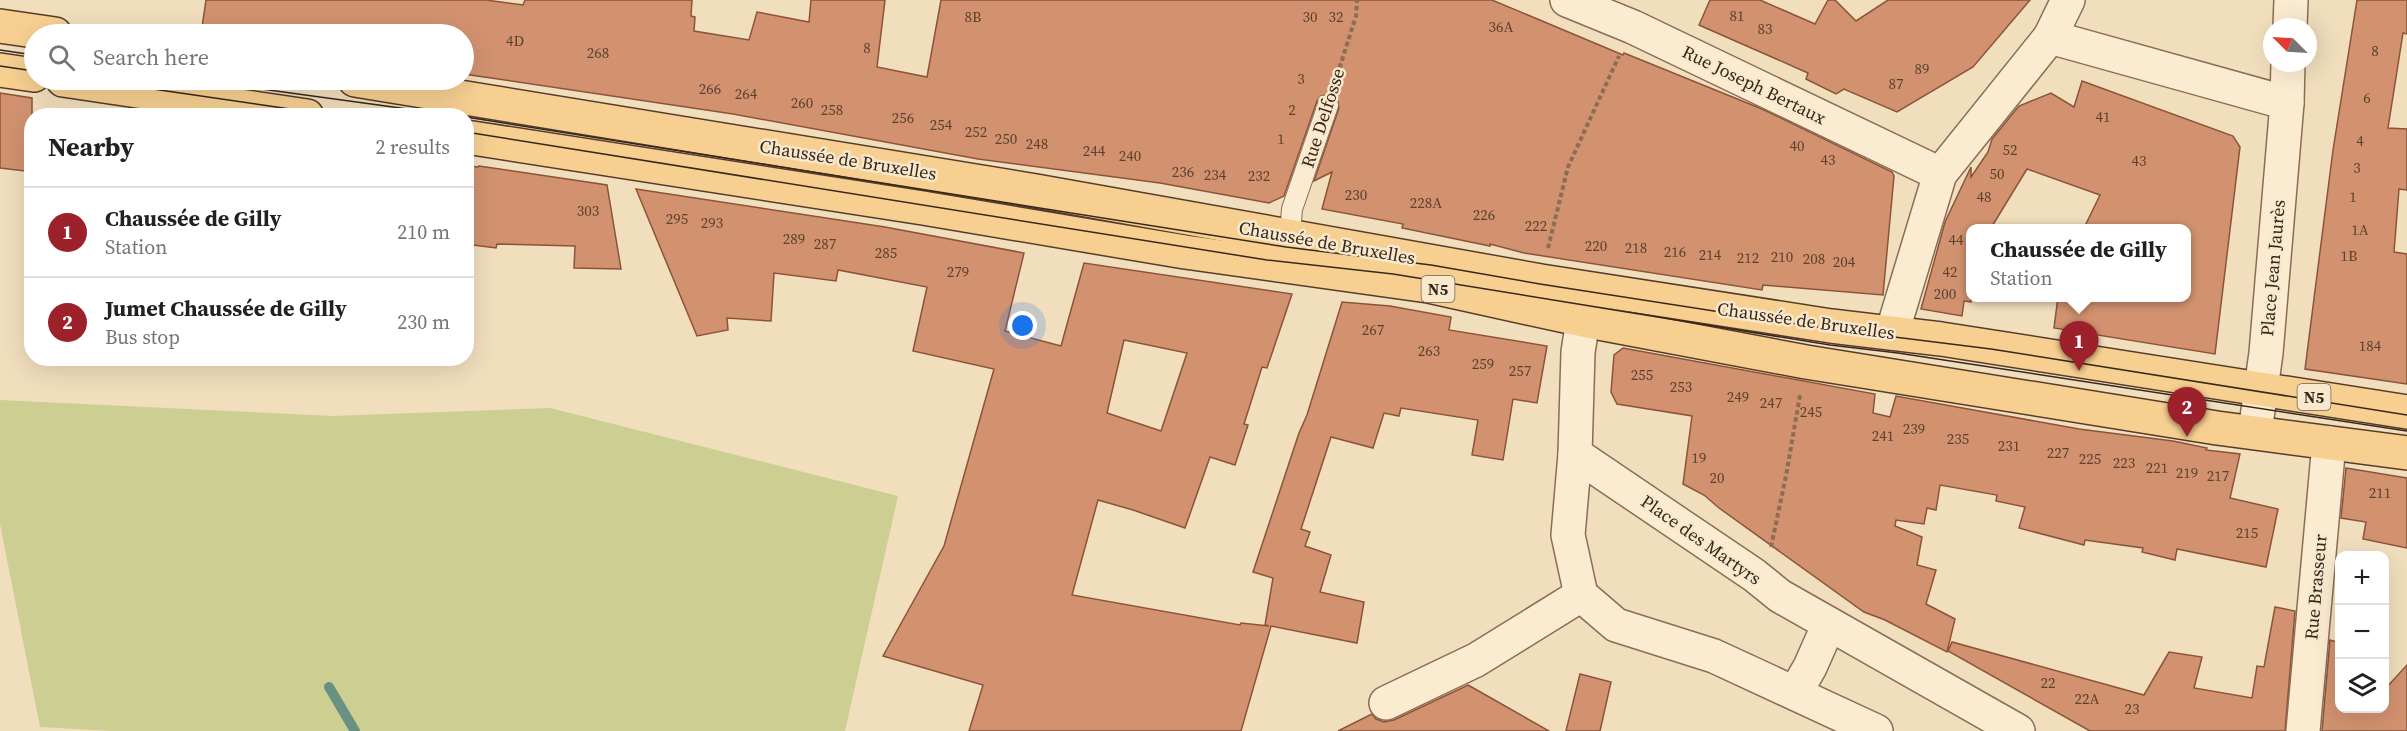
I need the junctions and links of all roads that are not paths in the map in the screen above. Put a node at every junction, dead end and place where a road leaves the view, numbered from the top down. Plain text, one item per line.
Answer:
1 (1567, 0) edge
2 (2068, 0) edge
3 (2291, 0) edge
4 (2290, 18) edge
5 (0, 26) edge
6 (24, 29) edge
7 (2050, 37) junction
8 (0, 70) edge
9 (2288, 72) edge
10 (24, 74) edge
11 (131, 90) edge
12 (416, 90) edge
13 (2287, 103) junction
14 (1328, 105) road end
15 (253, 108) edge
16 (474, 138) edge
17 (1940, 174) junction
18 (1290, 235) junction
19 (1583, 320) junction
20 (1892, 333) junction
21 (2261, 389) junction
22 (2407, 412) edge
23 (2255, 432) junction
24 (2329, 442) junction
25 (2407, 453) edge
26 (1575, 454) junction
27 (1581, 595) junction
28 (1829, 624) junction
29 (1795, 693) junction
30 (1386, 703) dead end
31 (1876, 731) edge
32 (2018, 731) edge
33 (2303, 731) edge

1 - 17 street, Rue Joseph Bertaux
2 - 7 street
3 - 4 street
5 - 6 main road
7 - 13 street
7 - 17 street
8 - 10 main road
9 - 13 street, Place Jean Jaurès
11 - 15 main road
12 - 18 main road, Chaussée de Bruxelles / N5
13 - 21 street, Place Jean Jaurès
14 - 18 lane, Rue Delfosse
16 - 19 main road, Chaussée de Bruxelles / N5
17 - 20 street
18 - 20 main road, Chaussée de Bruxelles / N5
19 - 23 main road, Chaussée de Bruxelles / N5
19 - 26 street
20 - 21 main road, Chaussée de Bruxelles / N5
21 - 22 main road, Chaussée de Bruxelles / N5
21 - 23 street, Place Jean Jaurès
23 - 24 main road, Chaussée de Bruxelles / N5
24 - 25 main road, Chaussée de Bruxelles / N5
24 - 33 street, Rue Brasseur
26 - 27 street
26 - 28 street, Place des Martyrs
27 - 29 street
27 - 30 street
28 - 29 street
28 - 32 street, Place des Martyrs
29 - 31 street

